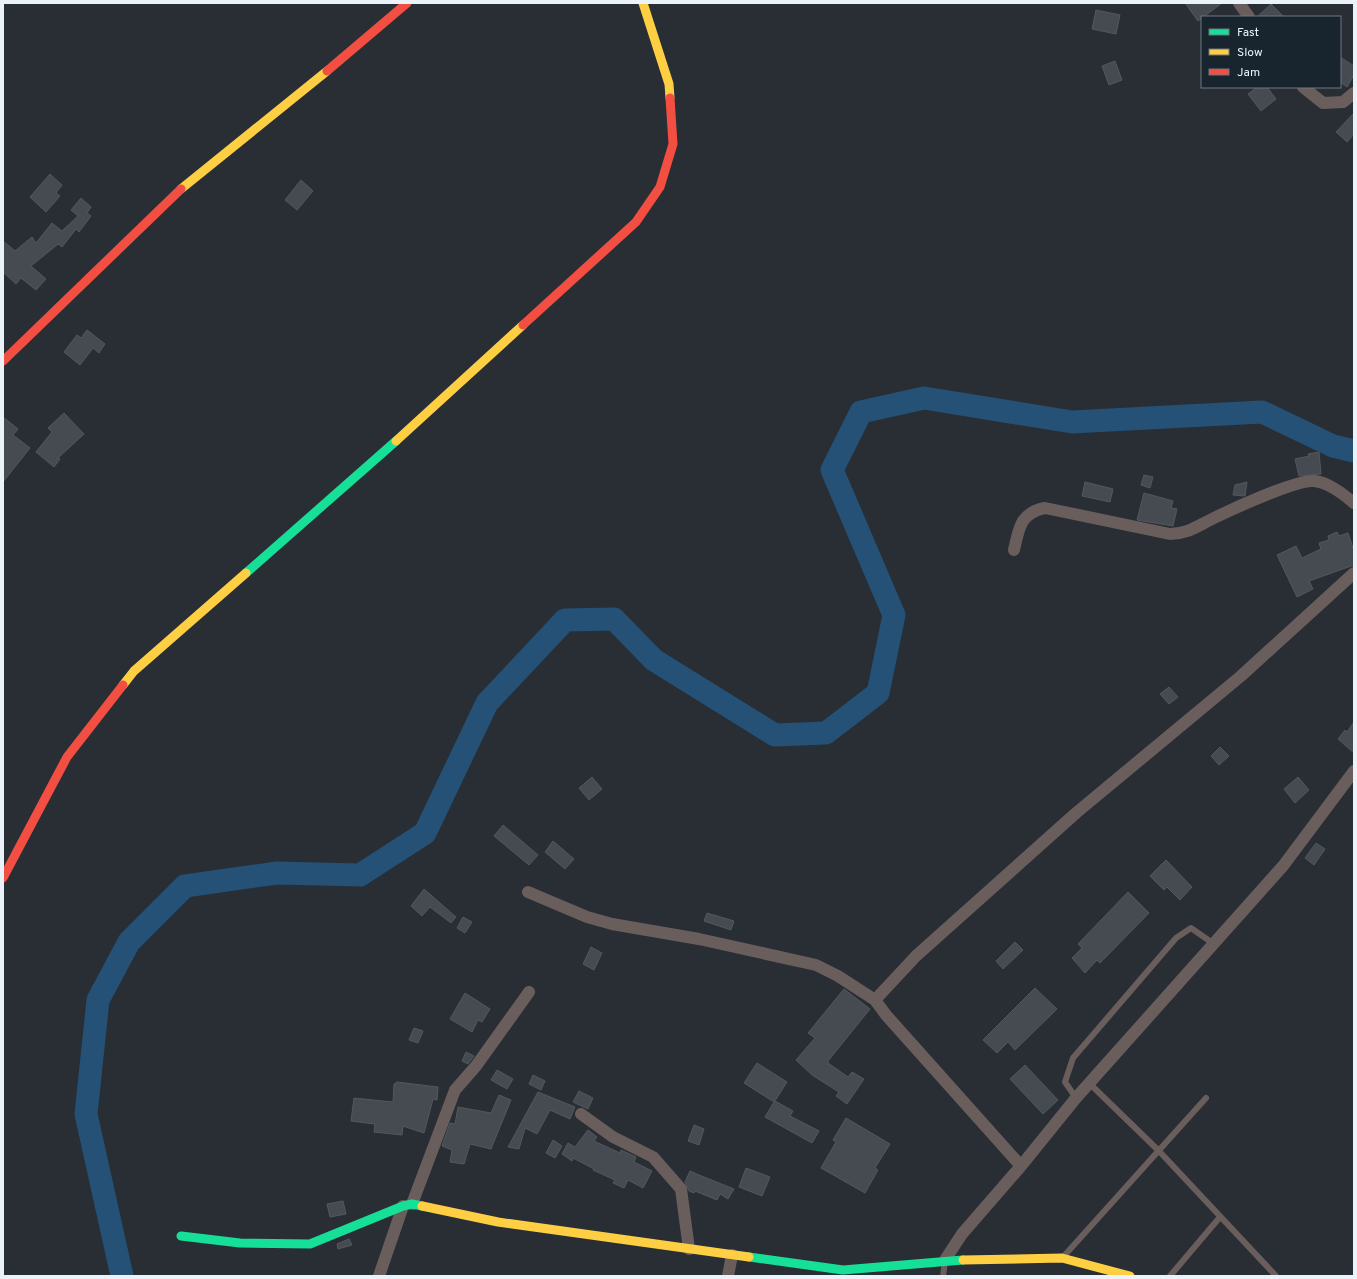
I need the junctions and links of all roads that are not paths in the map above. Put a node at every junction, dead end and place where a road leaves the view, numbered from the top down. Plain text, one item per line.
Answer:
1 (407, 3) edge
2 (642, 3) edge
3 (1239, 3) edge
4 (1248, 16) edge
5 (1304, 88) edge
6 (1354, 93) edge
7 (3, 361) edge
8 (1354, 503) edge
9 (1014, 550) dead end
10 (1354, 573) edge
11 (1354, 771) edge
12 (3, 878) edge
13 (528, 892) dead end
14 (1214, 944) junction
15 (529, 992) dead end
16 (875, 1000) junction
17 (1089, 1083) junction
18 (1076, 1098) junction
19 (1206, 1098) dead end
20 (580, 1114) dead end
21 (1159, 1151) junction
22 (1021, 1166) junction
23 (408, 1205) junction
24 (1220, 1217) junction
25 (181, 1236) dead end
26 (689, 1249) junction
27 (732, 1255) junction
28 (1062, 1258) junction
29 (945, 1260) junction
30 (1099, 1272) edge
31 (379, 1276) edge
32 (728, 1276) edge
33 (943, 1276) edge
34 (1130, 1276) edge
35 (1170, 1276) edge
36 (1276, 1276) edge

1 - 7 main road
2 - 12 main road
3 - 4 street
5 - 6 street
8 - 9 street
10 - 16 street
11 - 14 street
13 - 16 street
14 - 17 street
14 - 18 lane
15 - 23 street
16 - 22 street
17 - 18 street
17 - 21 lane
18 - 22 street
19 - 21 lane
20 - 26 street
21 - 24 lane
21 - 28 lane
22 - 29 street
23 - 25 main road
23 - 26 main road
23 - 31 street
24 - 35 lane
24 - 36 lane
26 - 27 main road
27 - 29 main road
27 - 32 street
28 - 29 main road
28 - 30 main road
29 - 33 lane
30 - 34 main road

